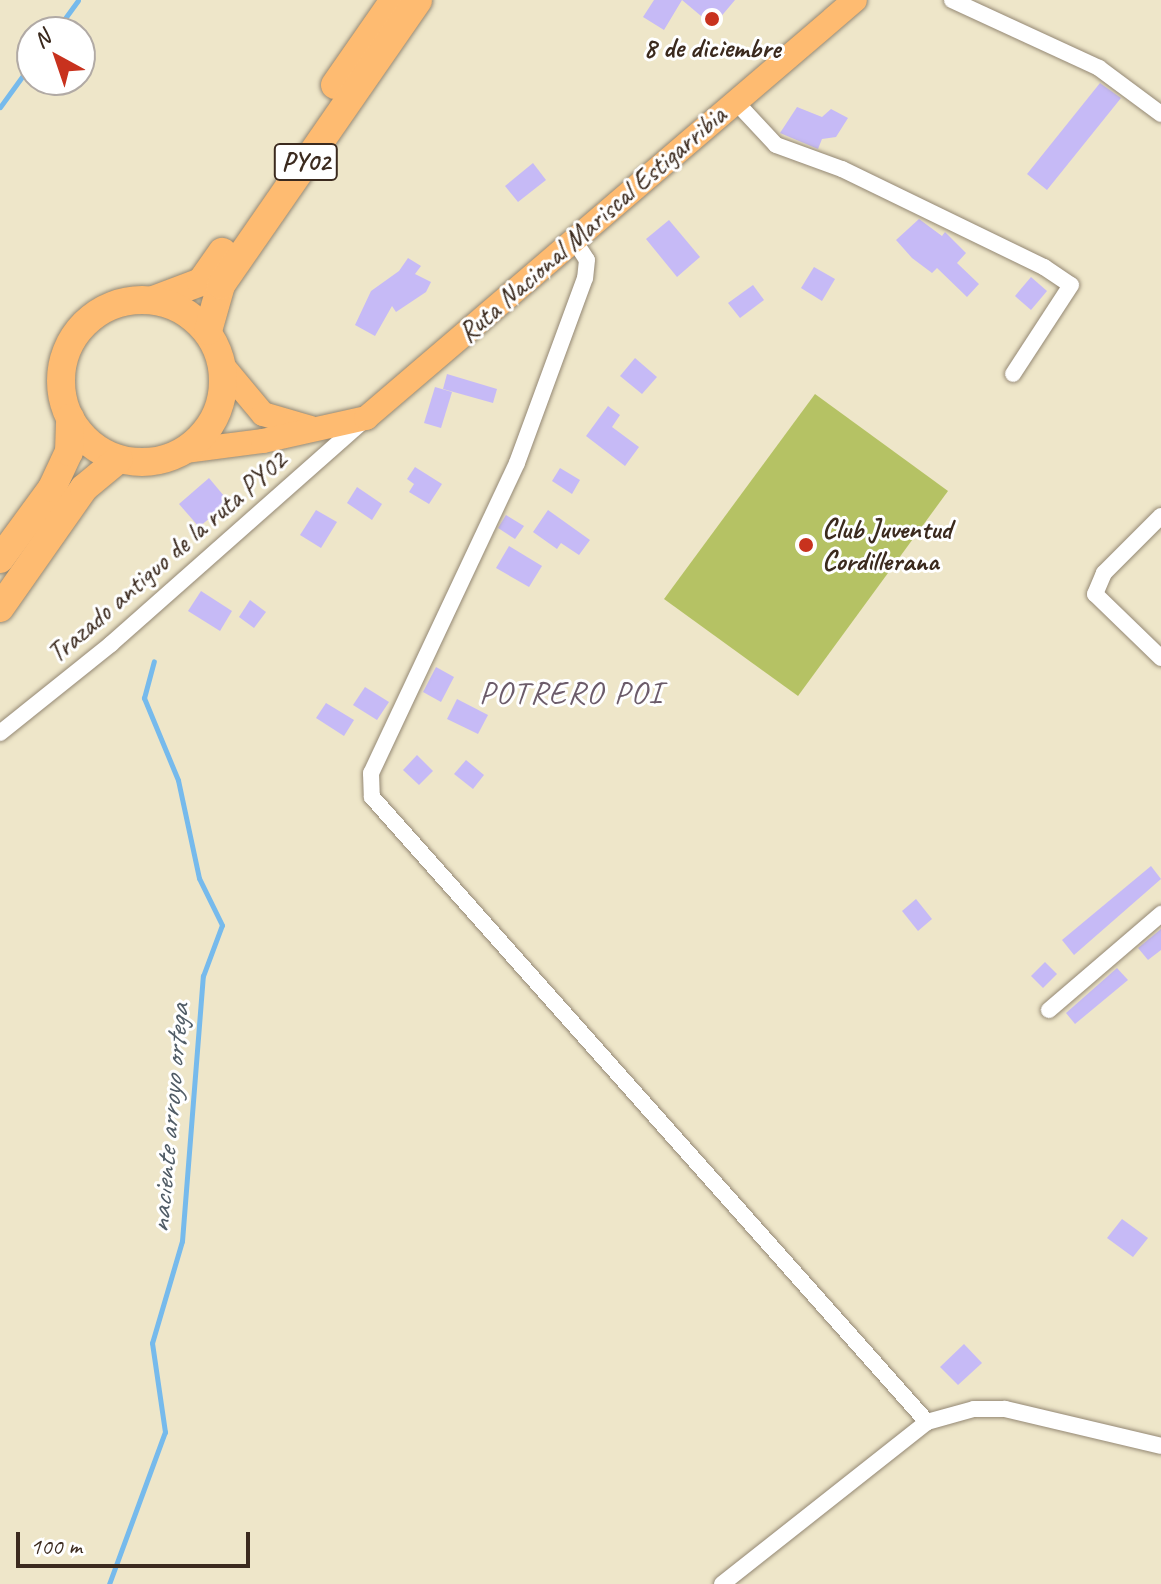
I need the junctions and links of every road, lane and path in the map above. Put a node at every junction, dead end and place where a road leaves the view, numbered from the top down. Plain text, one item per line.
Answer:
1 (394, 0) edge
2 (418, 0) edge
3 (855, 0) edge
4 (952, 0) edge
5 (735, 101) junction
6 (1161, 114) edge
7 (572, 237) junction
8 (153, 300) junction
9 (208, 331) junction
10 (222, 365) junction
11 (1013, 374) dead end
12 (70, 418) junction
13 (366, 418) junction
14 (321, 430) junction
15 (185, 451) junction
16 (119, 459) junction
17 (1161, 516) edge
18 (0, 559) edge
19 (0, 608) edge
20 (1161, 658) edge
21 (0, 733) edge
22 (1161, 914) edge
23 (1049, 1010) dead end
24 (927, 1422) junction
25 (1161, 1446) edge
26 (722, 1584) edge

1 - 8 highway, PY02
2 - 9 highway, PY02
3 - 5 main road, Ruta Nacional Mariscal Estigarribia
4 - 6 street
5 - 7 main road, Ruta Nacional Mariscal Estigarribia
5 - 11 street
7 - 13 main road, Ruta Nacional Mariscal Estigarribia
7 - 24 street
8 - 9 highway
8 - 12 highway, PY02
9 - 10 highway
10 - 14 main road
10 - 15 highway
12 - 16 highway
12 - 18 highway, PY02
13 - 14 main road, Ruta Nacional Mariscal Estigarribia
13 - 21 street, Trazado antiguo de la ruta PY02
14 - 15 main road, Ruta Nacional Mariscal Estigarribia
15 - 16 highway
16 - 19 highway
17 - 20 street
22 - 23 street
24 - 25 street
24 - 26 street

